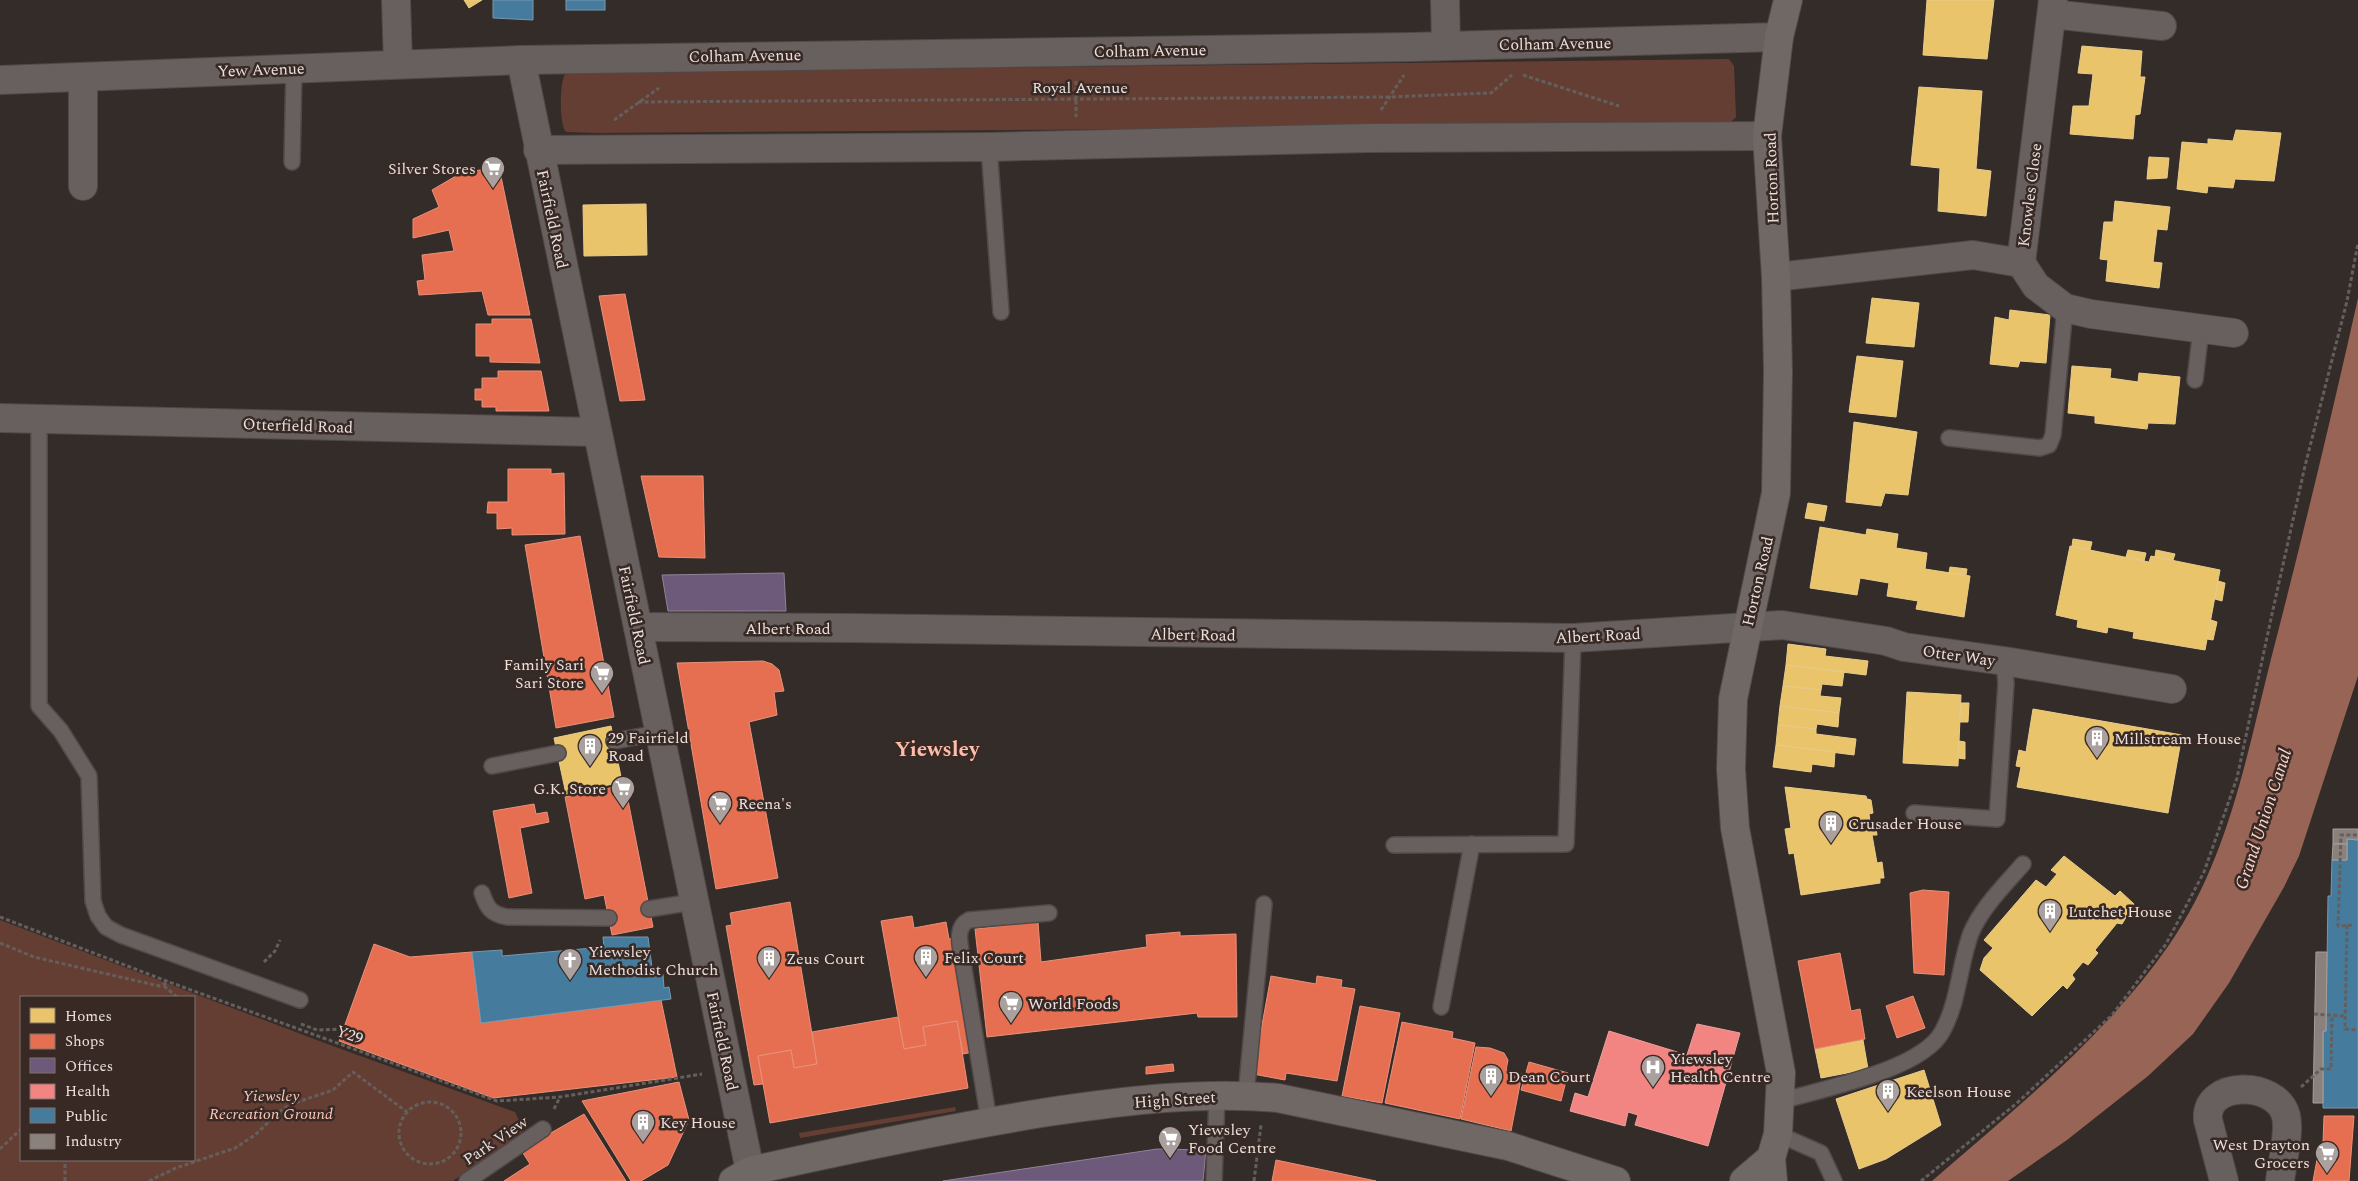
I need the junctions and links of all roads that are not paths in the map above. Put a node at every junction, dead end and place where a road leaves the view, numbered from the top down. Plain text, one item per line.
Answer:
1 (396, 0) edge
2 (1445, 0) edge
3 (1788, 0) edge
4 (2053, 7) edge
5 (2162, 26) dead end
6 (1779, 37) junction
7 (1446, 45) junction
8 (521, 60) junction
9 (398, 64) junction
10 (294, 68) junction
11 (83, 77) junction
12 (0, 80) edge
13 (1767, 136) junction
14 (989, 147) junction
15 (538, 150) junction
16 (292, 162) dead end
17 (83, 186) dead end
18 (2021, 263) junction
19 (1776, 277) junction
20 (2065, 308) junction
21 (1001, 312) dead end
22 (2201, 329) junction
23 (2234, 333) dead end
24 (2195, 380) dead end
25 (0, 418) edge
26 (39, 418) junction
27 (596, 432) junction
28 (1948, 438) dead end
29 (1747, 626) junction
30 (638, 627) junction
31 (1573, 638) junction
32 (2004, 661) junction
33 (2172, 689) dead end
34 (659, 733) junction
35 (614, 741) dead end
36 (558, 753) dead end
37 (492, 766) dead end
38 (1914, 813) dead end
39 (1472, 844) junction
40 (1394, 845) dead end
41 (2023, 864) dead end
42 (482, 893) dead end
43 (693, 902) junction
44 (1264, 904) dead end
45 (649, 910) dead end
46 (1049, 913) dead end
47 (609, 918) dead end
48 (300, 1000) dead end
49 (1440, 1007) dead end
50 (1218, 1095) junction
51 (1256, 1096) junction
52 (1781, 1101) junction
53 (990, 1121) junction
54 (543, 1129) dead end
55 (1774, 1158) edge
56 (1564, 1173) edge
57 (742, 1176) edge
58 (467, 1181) edge
59 (1214, 1181) edge
60 (1616, 1181) edge
61 (1744, 1181) edge
62 (1834, 1181) edge
63 (2224, 1181) edge
64 (2280, 1181) edge

1 - 9 street
2 - 7 street
3 - 6 street, Horton Road
4 - 5 street
4 - 18 street, Knowles Close
6 - 7 street, Colham Avenue
6 - 13 street, Horton Road
7 - 8 street, Colham Avenue
8 - 9 street, Yew Avenue
8 - 15 street, Fairfield Road
9 - 10 street, Yew Avenue
10 - 11 street, Yew Avenue
10 - 16 lane
11 - 12 street, Yew Avenue
11 - 17 street
13 - 14 street
13 - 19 street, Horton Road
14 - 15 street
14 - 21 lane
15 - 27 street, Fairfield Road
18 - 19 street, Knowles Close
18 - 20 street
19 - 29 street, Horton Road
20 - 22 street
20 - 28 lane
22 - 23 street
22 - 24 lane
25 - 26 street, Otterfield Road
26 - 27 street, Otterfield Road
26 - 48 lane
27 - 30 street, Fairfield Road
29 - 31 street, Albert Road
29 - 32 street, Otter Way
29 - 52 street, Horton Road
30 - 31 street, Albert Road
30 - 34 street, Fairfield Road
31 - 39 lane
32 - 33 street, Otter Way
32 - 38 lane
34 - 35 lane
34 - 43 street, Fairfield Road
36 - 37 lane
39 - 40 lane
39 - 49 lane
41 - 52 lane
42 - 47 lane
43 - 45 lane
43 - 57 street, Fairfield Road
44 - 51 lane
46 - 53 lane
50 - 51 street, High Street
50 - 53 street, High Street
50 - 59 lane
51 - 56 street, High Street
52 - 55 street, Horton Road
53 - 57 street, High Street
54 - 58 lane, Park View
55 - 61 street
55 - 62 lane
56 - 60 street, High Street
63 - 64 street

